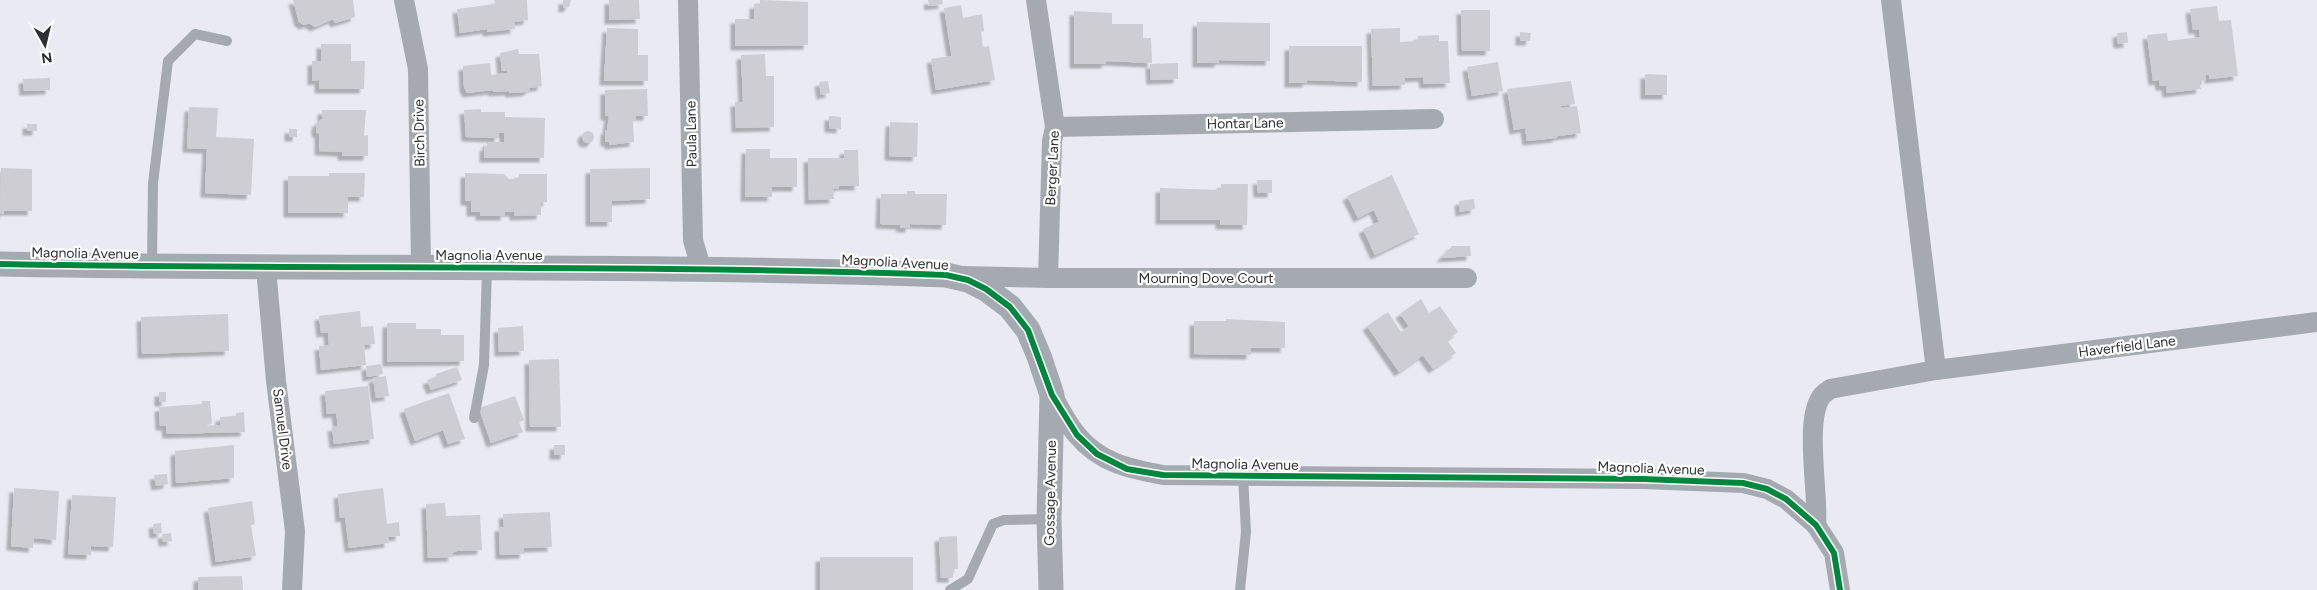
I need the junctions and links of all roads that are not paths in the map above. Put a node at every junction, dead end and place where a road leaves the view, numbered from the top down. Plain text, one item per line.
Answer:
1 (404, 0) edge
2 (688, 0) edge
3 (1036, 0) edge
4 (1891, 0) edge
5 (226, 41) dead end
6 (1434, 119) dead end
7 (1055, 127) junction
8 (0, 264) edge
9 (152, 267) junction
10 (266, 268) junction
11 (421, 268) junction
12 (487, 268) junction
13 (701, 268) junction
14 (946, 275) junction
15 (1048, 278) junction
16 (1467, 278) dead end
17 (2317, 322) edge
18 (1936, 370) junction
19 (1052, 395) junction
20 (474, 418) dead end
21 (1243, 476) junction
22 (1049, 519) junction
23 (1816, 525) junction
24 (292, 590) edge
25 (950, 590) edge
26 (1051, 590) edge
27 (1240, 590) edge
28 (1840, 590) edge

1 - 11 street, Birch Drive
2 - 13 street, Paula Lane
3 - 7 street, Berger Lane
4 - 18 street
5 - 9 lane
6 - 7 street, Hontar Lane
7 - 15 street, Berger Lane
8 - 9 street, Magnolia Avenue
9 - 10 street, Magnolia Avenue
10 - 11 street, Magnolia Avenue
10 - 24 street, Samuel Drive
11 - 12 street, Magnolia Avenue
12 - 13 street, Magnolia Avenue
12 - 20 lane
13 - 14 street, Magnolia Avenue
14 - 15 street, Mourning Dove Court
14 - 19 street, Magnolia Avenue
15 - 16 street, Mourning Dove Court
17 - 18 street, Haverfield Lane
18 - 23 street, Haverfield Lane
19 - 21 street, Magnolia Avenue
19 - 22 street, Gossage Avenue
21 - 23 street, Magnolia Avenue
21 - 27 lane
22 - 25 lane
22 - 26 street, Gossage Avenue
23 - 28 street, Magnolia Avenue

